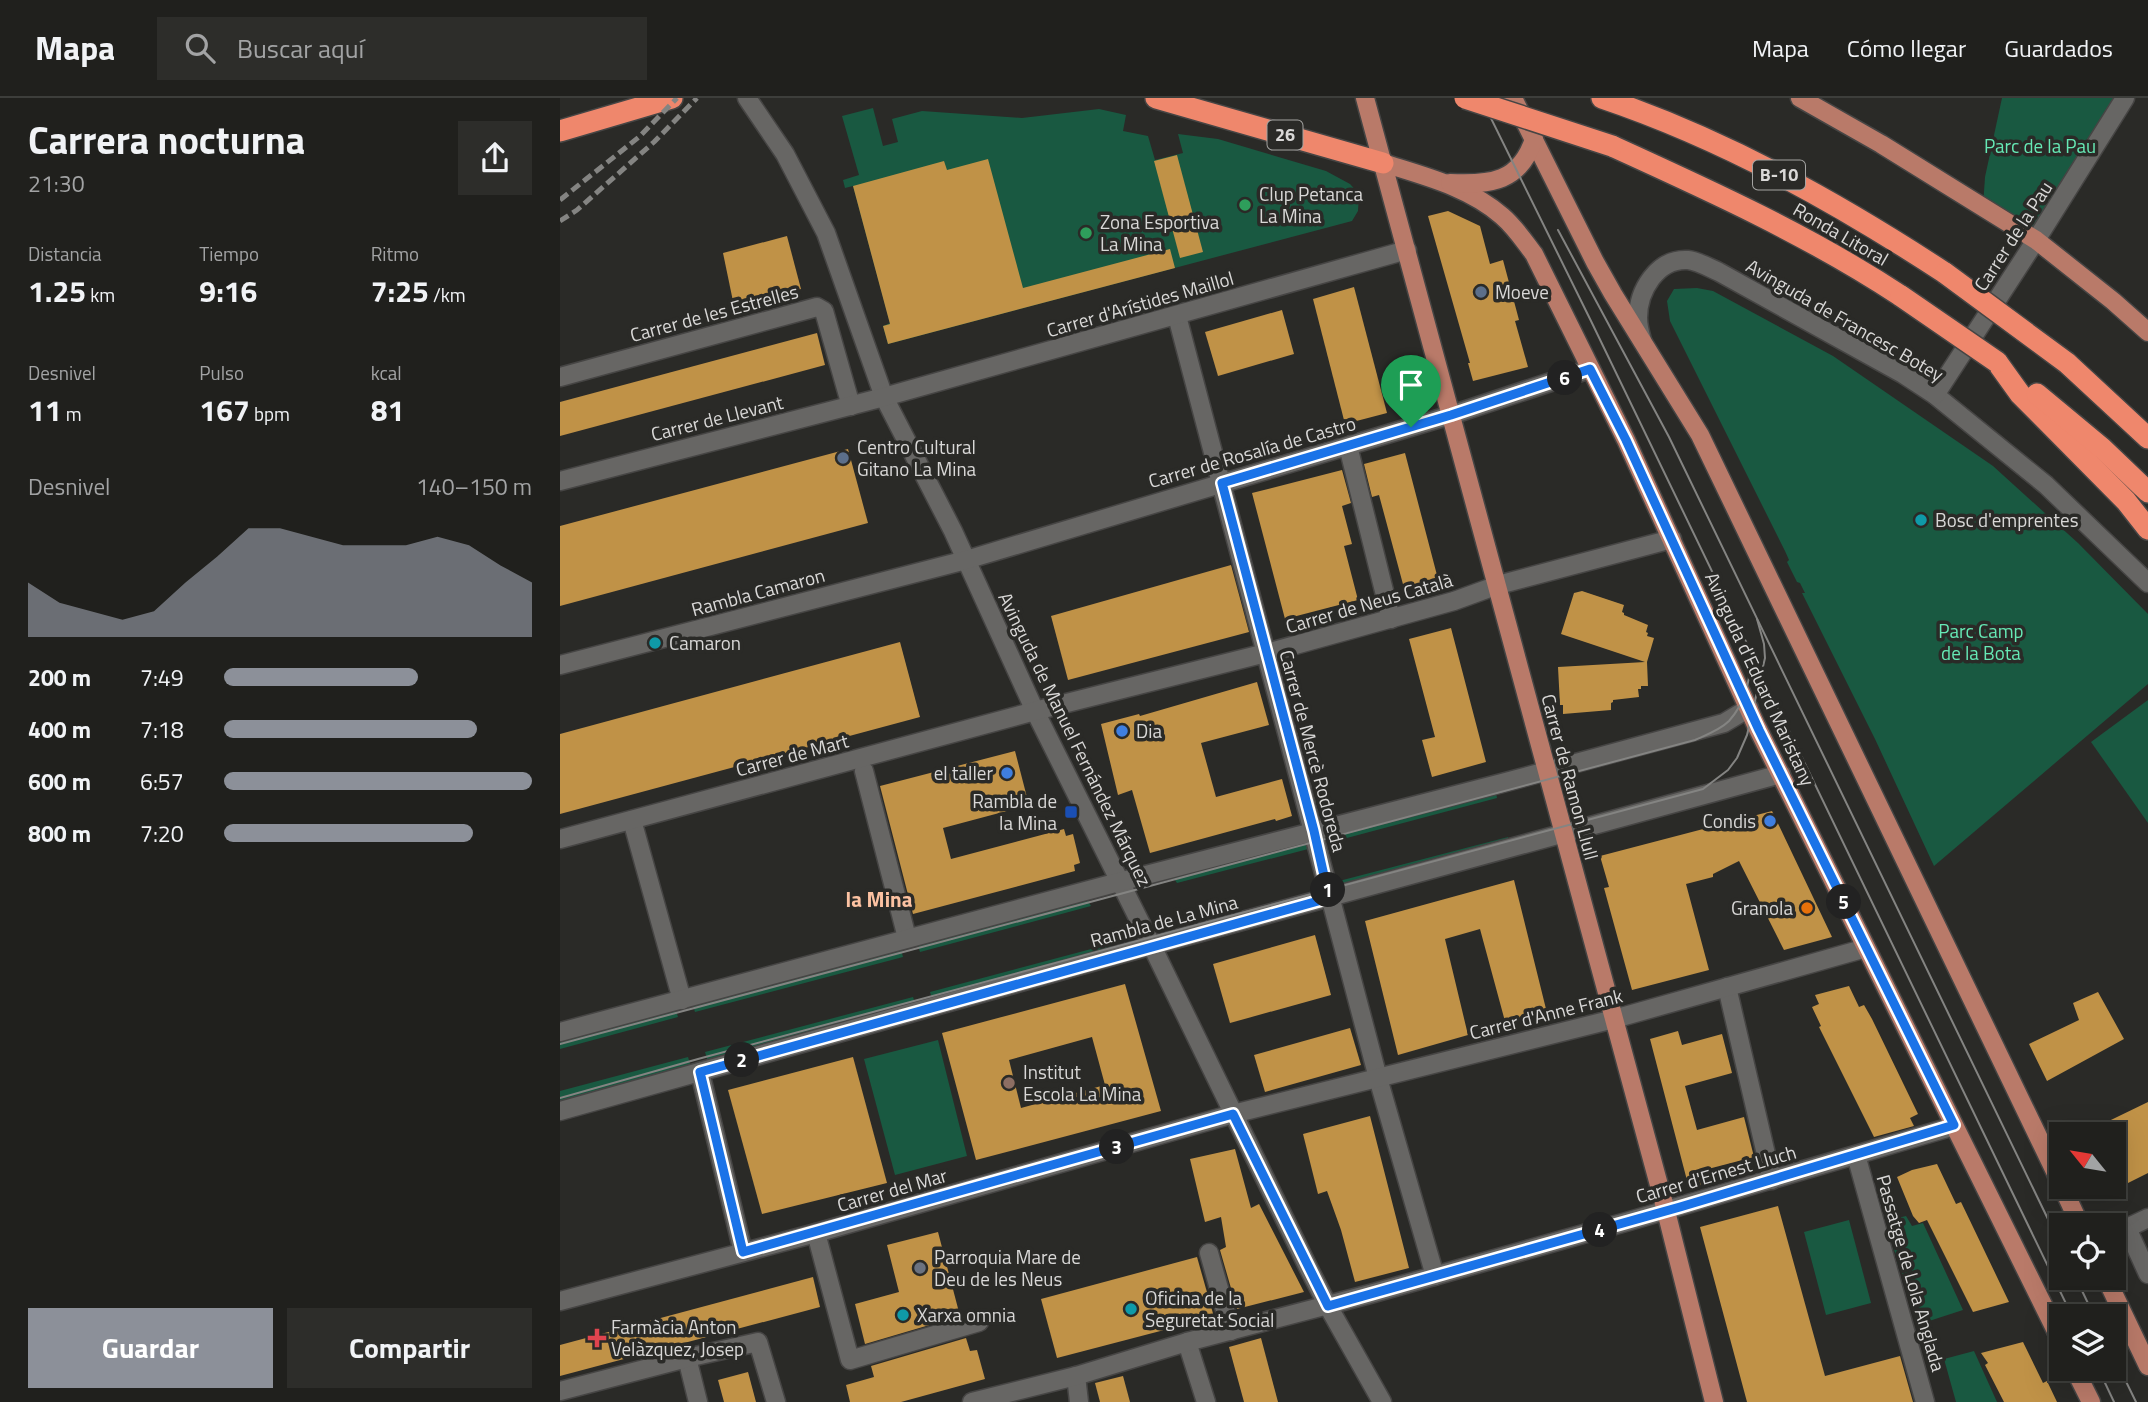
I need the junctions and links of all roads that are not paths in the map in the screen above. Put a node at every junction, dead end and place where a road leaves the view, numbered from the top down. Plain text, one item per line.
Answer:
1 (672, 98) edge
2 (747, 98) edge
3 (1156, 98) edge
4 (1364, 98) edge
5 (1465, 98) edge
6 (1513, 98) edge
7 (1602, 98) edge
8 (1800, 98) edge
9 (2125, 98) edge
10 (560, 131) edge
11 (1534, 139) junction
12 (1383, 163) junction
13 (1446, 183) junction
14 (2036, 240) junction
15 (1406, 250) junction
16 (1177, 316) junction
17 (2148, 332) edge
18 (1642, 340) junction
19 (1997, 362) junction
20 (1590, 369) junction
21 (560, 377) edge
22 (1935, 395) junction
23 (884, 397) junction
24 (851, 406) junction
25 (1451, 415) junction
26 (2148, 438) edge
27 (1348, 446) junction
28 (560, 481) edge
29 (1222, 483) junction
30 (2148, 492) edge
31 (2148, 529) edge
32 (1672, 539) junction
33 (966, 560) junction
34 (2148, 583) edge
35 (1498, 585) junction
36 (1391, 619) junction
37 (1266, 653) junction
38 (560, 665) edge
39 (1749, 708) junction
40 (1035, 711) junction
41 (864, 771) dead end
42 (1547, 771) junction
43 (1781, 774) junction
44 (632, 820) junction
45 (1314, 831) junction
46 (1562, 833) junction
47 (560, 839) edge
48 (1119, 882) junction
49 (1329, 898) junction
50 (906, 934) dead end
51 (1152, 946) junction
52 (1866, 948) junction
53 (1727, 987) junction
54 (682, 1000) junction
55 (1614, 1019) junction
56 (560, 1032) edge
57 (700, 1072) junction
58 (1378, 1078) junction
59 (560, 1111) edge
60 (1233, 1114) junction
61 (1954, 1125) junction
62 (1856, 1155) junction
63 (2049, 1159) edge
64 (1772, 1180) junction
65 (1666, 1211) junction
66 (2148, 1218) edge
67 (816, 1233) junction
68 (743, 1252) junction
69 (1209, 1253) dead end
70 (2148, 1274) edge
71 (1435, 1276) junction
72 (2112, 1290) edge
73 (560, 1301) edge
74 (1328, 1306) junction
75 (2049, 1317) edge
76 (979, 1322) dead end
77 (1231, 1331) junction
78 (1187, 1342) junction
79 (687, 1358) junction
80 (2148, 1366) edge
81 (1076, 1376) junction
82 (2080, 1381) edge
83 (568, 1394) edge
84 (698, 1402) edge
85 (776, 1402) edge
86 (972, 1402) edge
87 (1079, 1402) edge
88 (1206, 1402) edge
89 (1382, 1402) edge
90 (1714, 1402) edge
91 (1925, 1402) edge
92 (2091, 1402) edge

1 - 10 highway
2 - 23 street, Avinguda de Manuel Fernández Márquez
3 - 12 highway, 26
4 - 12 main road
5 - 19 highway, Ronda Litoral / B-10, bridge
6 - 11 main road
7 - 26 highway, Ronda Litoral / B-10, bridge
8 - 14 main road
9 - 14 street, Carrer de la Pau
11 - 13 main road
11 - 18 main road
12 - 13 main road, Avinguda d'Eduard Maristany
12 - 15 main road, Carrer de Ramon Llull
13 - 20 main road, Avinguda d'Eduard Maristany
14 - 17 main road
14 - 22 street, Carrer de la Pau
15 - 16 street, Carrer d'Arístides Maillol
15 - 25 main road, Carrer de Ramon Llull
16 - 23 street, Carrer d'Arístides Maillol
16 - 29 street, Carrer de Mercè Rodoreda
18 - 22 street, Avinguda de Francesc Botey
18 - 63 main road
19 - 30 highway, Ronda Litoral / B-10
19 - 31 highway
20 - 25 street, Carrer de Rosalía de Castro
20 - 32 main road, Avinguda d'Eduard Maristany
21 - 24 street, Carrer de les Estrelles
22 - 34 street, Avinguda de Francesc Botey
23 - 24 street, Carrer de Llevant
23 - 33 street, Avinguda de Manuel Fernández Márquez
24 - 28 street, Carrer de Llevant
25 - 27 street, Carrer de Rosalía de Castro
25 - 35 main road, Carrer de Ramon Llull
27 - 29 street, Carrer de Rosalía de Castro
27 - 36 street
29 - 33 street, Carrer de Rosalía de Castro
29 - 37 street, Carrer de Mercè Rodoreda
32 - 35 street, Carrer de Neus Català
32 - 39 main road, Avinguda d'Eduard Maristany
33 - 38 street, Rambla Camaron
33 - 40 street, Avinguda de Manuel Fernández Márquez
35 - 36 street, Carrer de Neus Català
35 - 42 main road, Carrer de Ramon Llull
36 - 37 street, Carrer de Neus Català
37 - 40 street, Carrer de Neus Català
37 - 45 street, Carrer de Mercè Rodoreda
39 - 42 street
39 - 43 main road, Avinguda d'Eduard Maristany
40 - 44 street, Carrer de Mart
40 - 48 street, Avinguda de Manuel Fernández Márquez
41 - 50 street
42 - 45 street
42 - 46 main road, Carrer de Ramon Llull
43 - 46 street, Rambla de La Mina
43 - 52 main road, Avinguda d'Eduard Maristany
44 - 47 street, Carrer de Mart
44 - 54 street
45 - 48 street
45 - 49 street, Carrer de Mercè Rodoreda
46 - 49 street, Rambla de La Mina
46 - 55 main road, Carrer de Ramon Llull
48 - 51 street, Avinguda de Manuel Fernández Márquez
48 - 54 street
49 - 51 street, Rambla de La Mina
49 - 58 street, Carrer de Mercè Rodoreda
51 - 57 street, Rambla de La Mina
51 - 60 street, Avinguda de Manuel Fernández Márquez
52 - 53 street, Carrer d'Anne Frank
52 - 61 main road, Avinguda d'Eduard Maristany
53 - 55 street, Carrer d'Anne Frank
53 - 64 street
54 - 56 street
55 - 58 street, Carrer d'Anne Frank
55 - 65 main road, Carrer de Ramon Llull
57 - 59 street, Rambla de La Mina
57 - 68 street
58 - 60 street, Carrer d'Anne Frank
58 - 71 street, Carrer de Mercè Rodoreda
60 - 67 street, Carrer del Mar
60 - 74 street, Avinguda de Manuel Fernández Márquez
61 - 62 street, Carrer d'Ernest Lluch
61 - 75 main road, Avinguda d'Eduard Maristany
62 - 64 street, Carrer d'Ernest Lluch
62 - 91 street, Passatge de Lola Anglada
64 - 65 street, Carrer d'Ernest Lluch
65 - 71 street, Carrer d'Ernest Lluch
65 - 90 main road, Carrer de Ramon Llull
66 - 70 street
67 - 68 street, Carrer del Mar
67 - 76 street
68 - 73 street, Carrer del Mar
69 - 77 street
71 - 74 street, Carrer d'Ernest Lluch
72 - 80 main road
74 - 77 street
74 - 89 street, Avinguda de Manuel Fernández Márquez
77 - 78 street
78 - 81 street
78 - 88 street
79 - 83 street
79 - 84 street
79 - 85 street
81 - 86 street
81 - 87 street
82 - 92 main road

